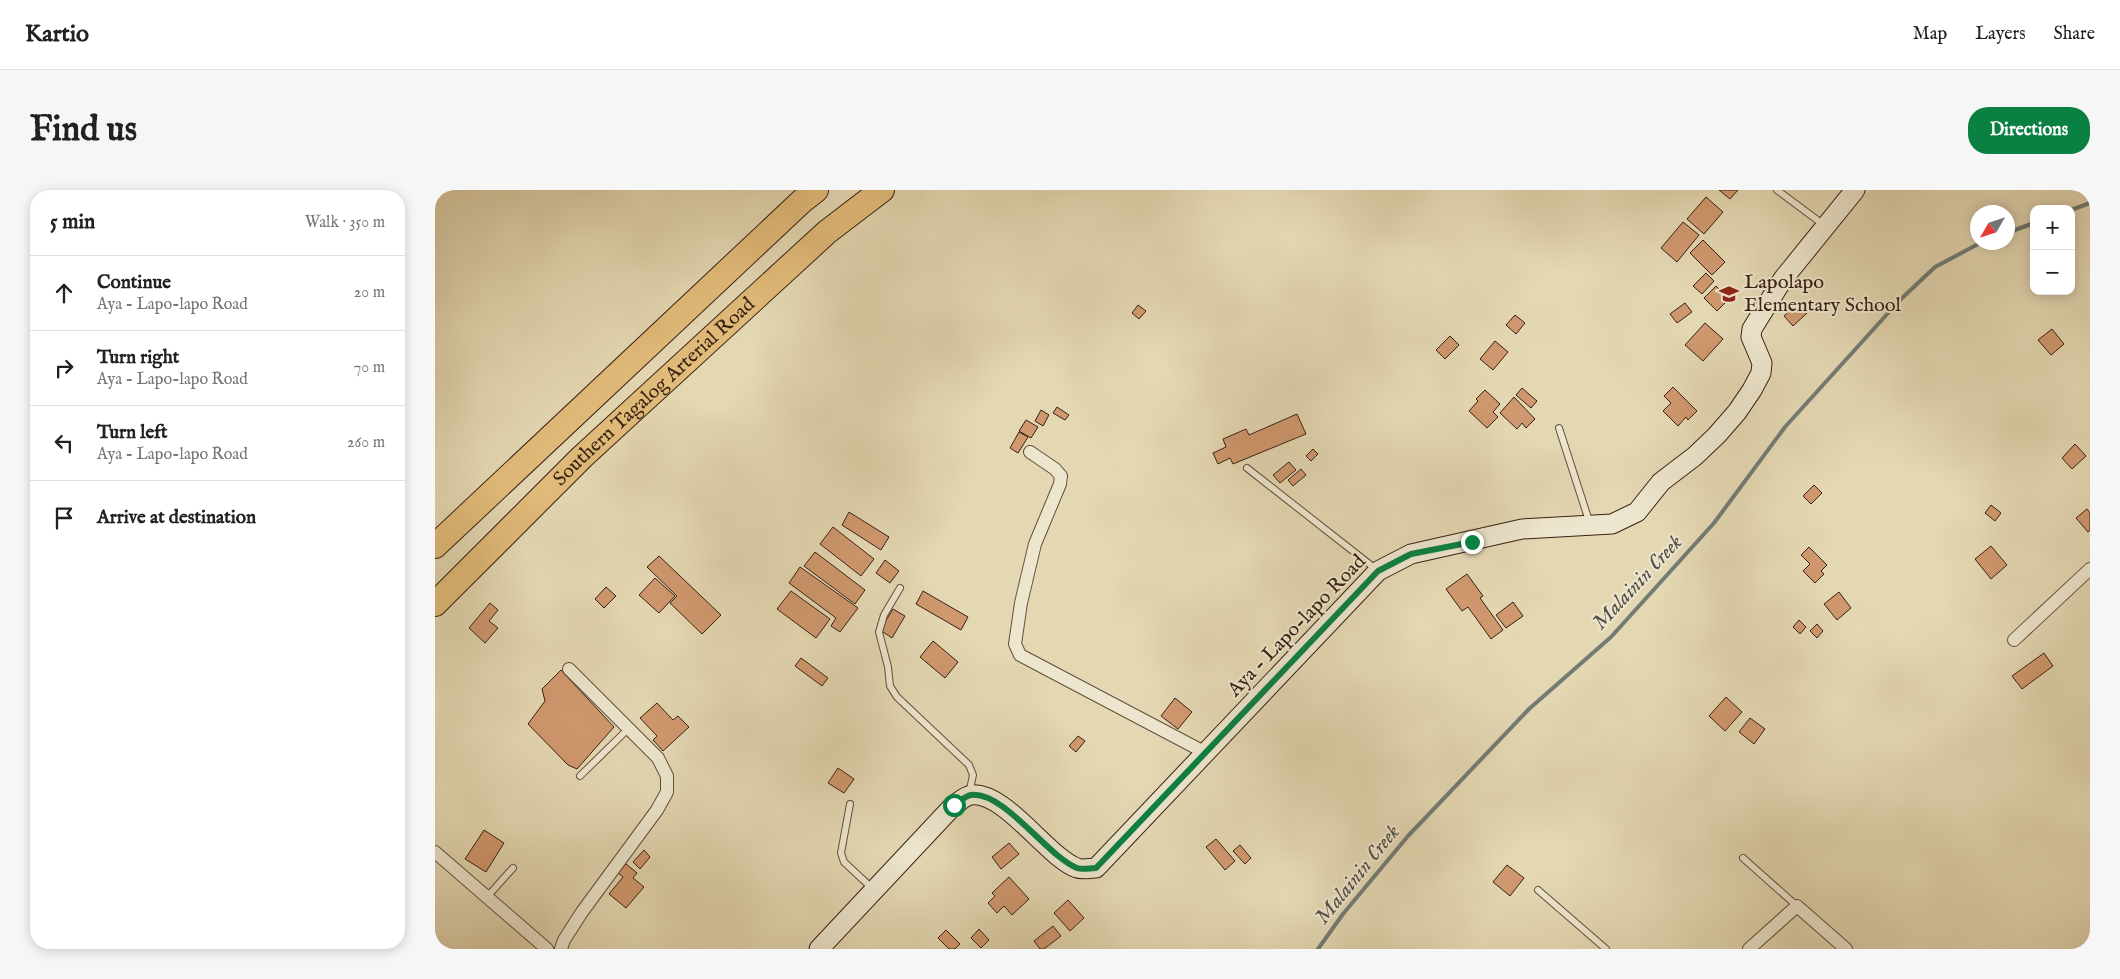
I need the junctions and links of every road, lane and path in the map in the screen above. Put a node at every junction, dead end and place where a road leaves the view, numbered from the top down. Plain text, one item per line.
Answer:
1 (816, 190) edge
2 (882, 190) edge
3 (1777, 190) edge
4 (1855, 190) edge
5 (1827, 227) junction
6 (1559, 428) dead end
7 (1031, 452) dead end
8 (1247, 468) dead end
9 (1590, 524) junction
10 (435, 546) edge
11 (2090, 569) edge
12 (1378, 571) junction
13 (900, 588) dead end
14 (435, 604) edge
15 (2014, 640) dead end
16 (569, 669) dead end
17 (628, 729) junction
18 (1206, 753) junction
19 (580, 776) dead end
20 (969, 795) junction
21 (850, 804) dead end
22 (435, 852) edge
23 (1743, 858) dead end
24 (513, 868) dead end
25 (874, 890) junction
26 (1538, 890) dead end
27 (487, 897) junction
28 (1797, 906) junction
29 (547, 949) edge
30 (561, 949) edge
31 (819, 949) edge
32 (1606, 949) edge
33 (1749, 949) edge
34 (1846, 949) edge

1 - 10 highway, Southern Tagalog Arterial Road
2 - 14 highway, Southern Tagalog Arterial Road
3 - 5 lane
4 - 5 street, Aya - Lapo-lapo Road
5 - 9 street, Aya - Lapo-lapo Road
6 - 9 lane
7 - 18 street
8 - 12 lane
9 - 12 street, Aya - Lapo-lapo Road
11 - 15 street
12 - 18 street, Aya - Lapo-lapo Road
13 - 20 lane
16 - 17 street
17 - 19 lane
17 - 30 street
18 - 20 street, Aya - Lapo-lapo Road
20 - 25 street
21 - 25 lane
22 - 27 street
23 - 28 lane
24 - 27 lane
25 - 31 street
26 - 32 lane
27 - 29 street
28 - 33 street
28 - 34 street

